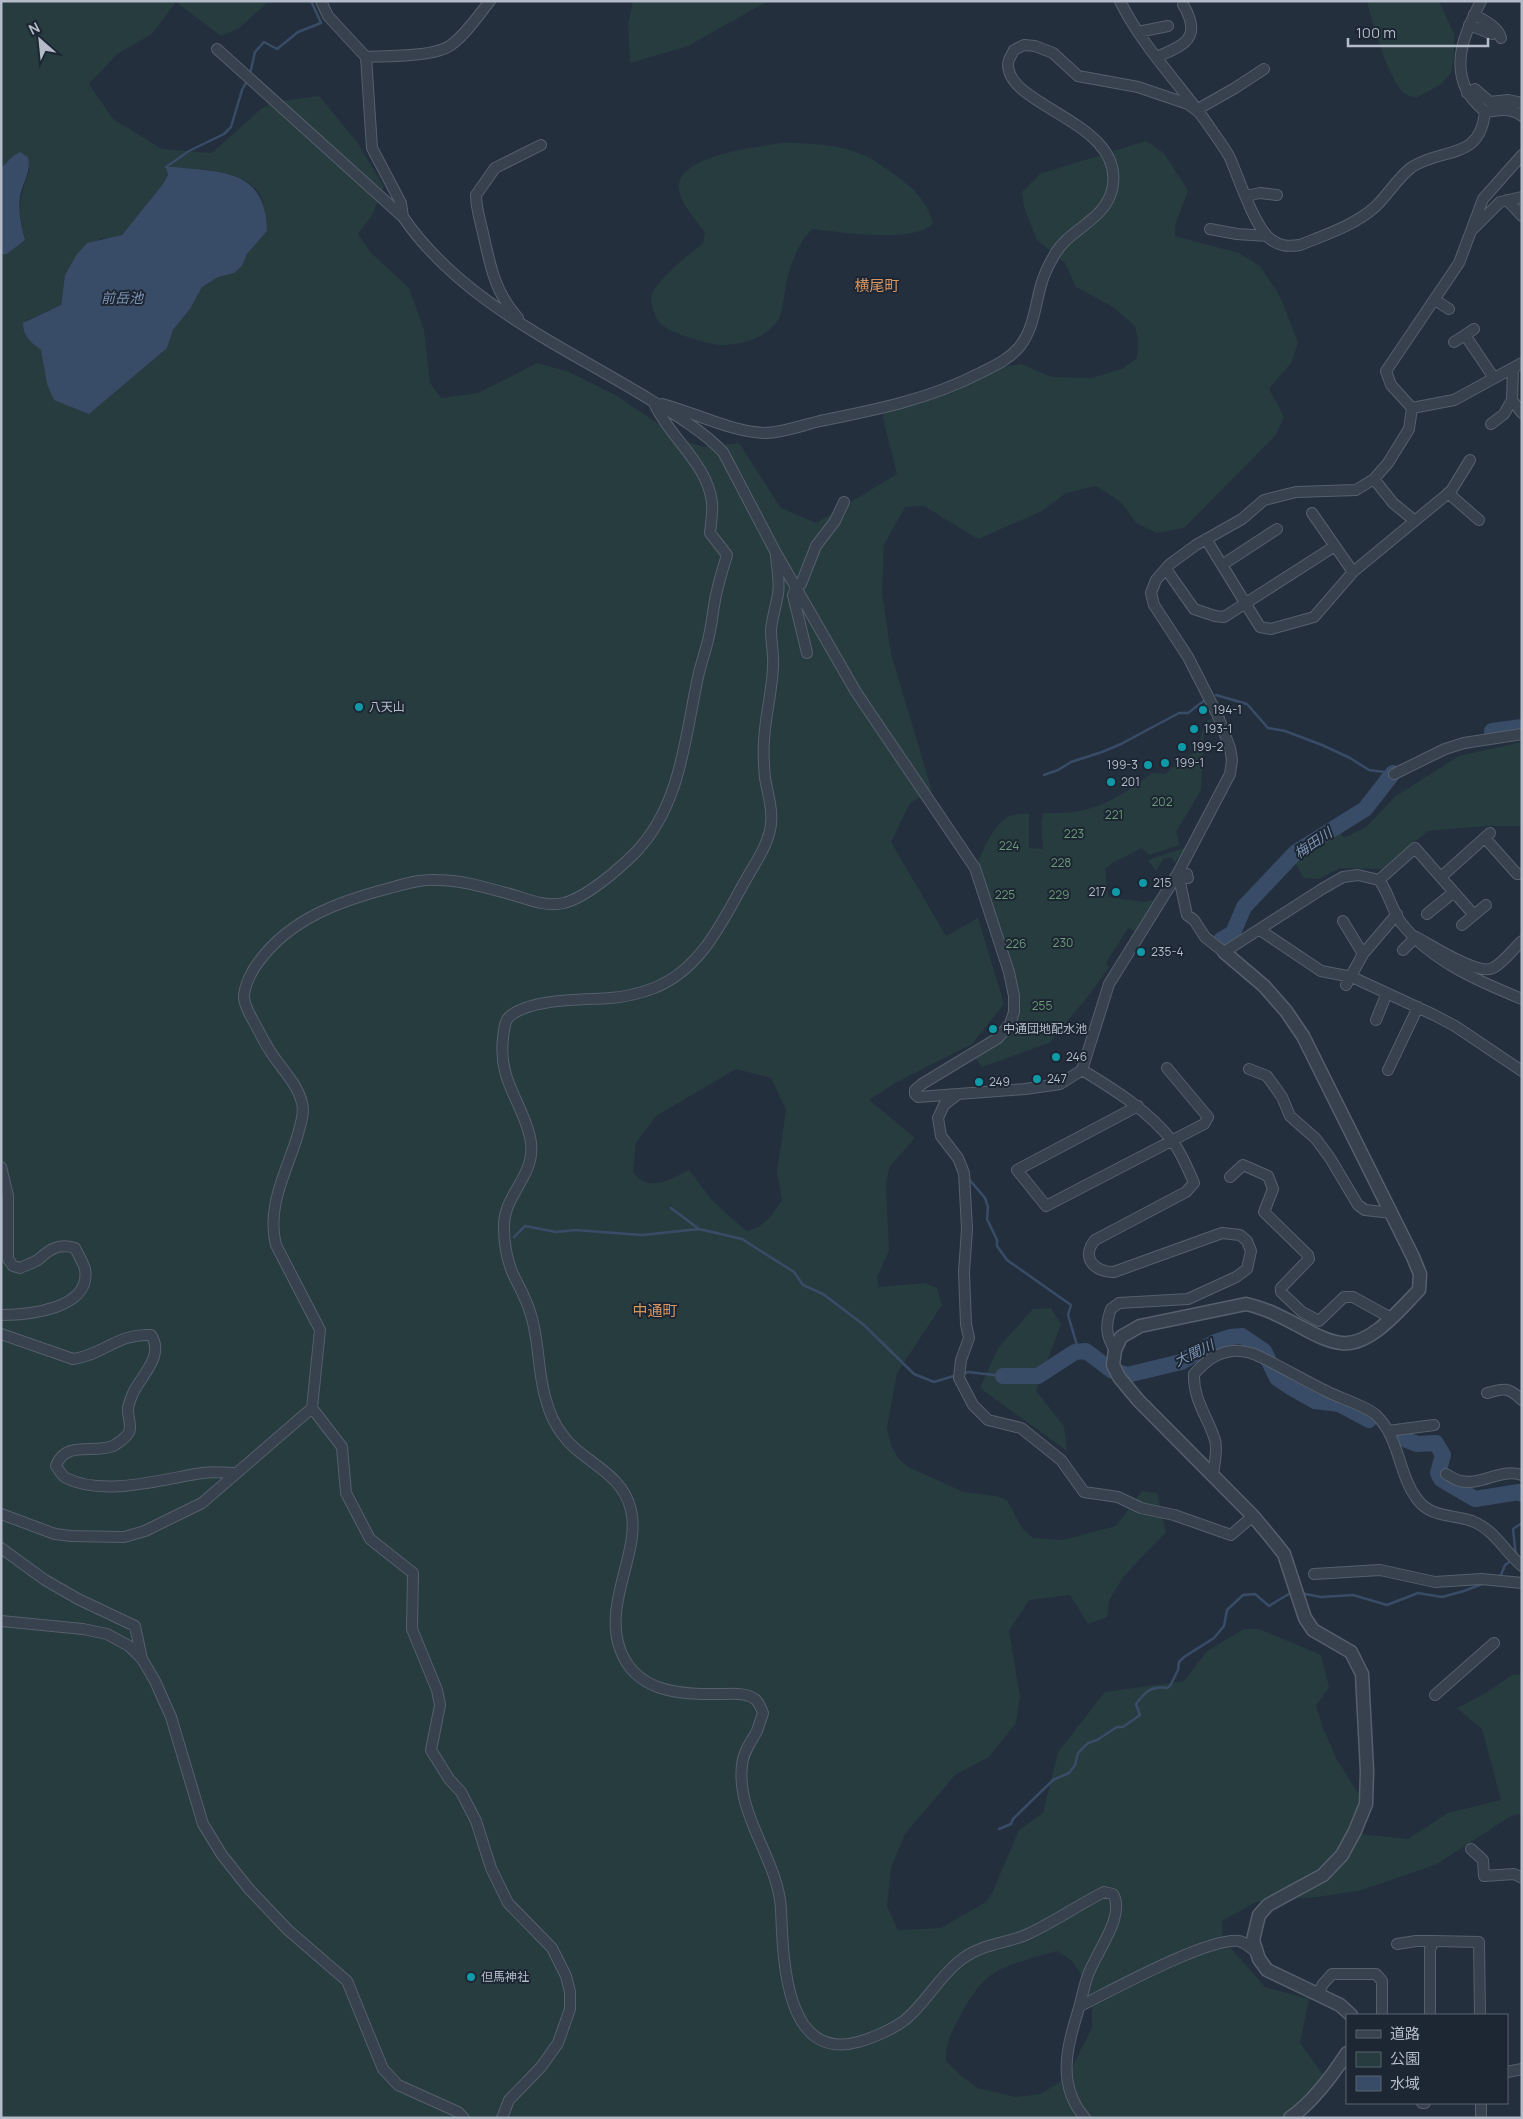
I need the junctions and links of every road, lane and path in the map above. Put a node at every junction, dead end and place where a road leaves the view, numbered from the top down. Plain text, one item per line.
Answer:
1 (321, 1) edge
2 (490, 1) edge
3 (1120, 1) edge
4 (1481, 1) edge
5 (1183, 5) dead end
6 (1474, 14) junction
7 (1469, 25) junction
8 (1168, 26) dead end
9 (1138, 32) junction
10 (217, 49) dead end
11 (1157, 57) junction
12 (366, 58) junction
13 (1264, 69) dead end
14 (1467, 93) junction
15 (1522, 103) edge
16 (1199, 111) junction
17 (1485, 112) junction
18 (1522, 116) edge
19 (541, 145) dead end
20 (1522, 156) edge
21 (1277, 195) dead end
22 (1246, 196) junction
23 (1522, 197) edge
24 (1507, 200) junction
25 (1522, 216) edge
26 (403, 217) junction
27 (1210, 229) dead end
28 (1470, 232) junction
29 (1268, 236) junction
30 (1435, 300) junction
31 (1449, 309) dead end
32 (527, 328) junction
33 (1454, 342) dead end
34 (1518, 365) edge
35 (1494, 378) junction
36 (1512, 400) junction
37 (653, 402) junction
38 (1412, 408) junction
39 (1522, 412) edge
40 (1491, 424) dead end
41 (1470, 460) dead end
42 (1374, 479) junction
43 (1448, 494) junction
44 (844, 502) dead end
45 (1312, 512) dead end
46 (1479, 520) dead end
47 (1415, 521) junction
48 (1276, 529) dead end
49 (1206, 539) junction
50 (1335, 546) junction
51 (776, 553) junction
52 (1222, 566) junction
53 (1166, 569) junction
54 (1353, 572) junction
55 (796, 587) junction
56 (1246, 604) junction
57 (807, 653) dead end
58 (1522, 734) edge
59 (1394, 774) dead end
60 (1521, 874) edge
61 (1184, 875) junction
62 (1441, 877) junction
63 (1379, 880) junction
64 (1454, 892) junction
65 (1174, 893) junction
66 (1486, 905) dead end
67 (1429, 909) dead end
68 (1397, 914) junction
69 (1474, 915) junction
70 (1343, 921) dead end
71 (1462, 925) dead end
72 (1260, 930) junction
73 (1416, 937) junction
74 (1522, 941) edge
75 (1403, 950) dead end
76 (1224, 952) junction
77 (1363, 954) junction
78 (1349, 981) junction
79 (1387, 993) junction
80 (1522, 999) edge
81 (1418, 1008) junction
82 (1376, 1020) dead end
83 (1167, 1068) dead end
84 (1249, 1069) dead end
85 (1082, 1070) junction
86 (1388, 1070) dead end
87 (1522, 1071) edge
88 (959, 1094) junction
89 (1138, 1106) junction
90 (1173, 1142) junction
91 (1, 1168) edge
92 (1230, 1177) dead end
93 (1392, 1214) junction
94 (1, 1315) edge
95 (1391, 1318) junction
96 (1, 1334) edge
97 (1115, 1350) junction
98 (1487, 1393) dead end
99 (1522, 1400) edge
100 (312, 1408) junction
101 (1434, 1425) dead end
102 (1388, 1431) junction
103 (236, 1473) junction
104 (1446, 1474) dead end
105 (1213, 1475) junction
106 (1522, 1475) edge
107 (1, 1514) edge
108 (1253, 1516) junction
109 (1, 1548) edge
110 (1522, 1566) edge
111 (1314, 1574) dead end
112 (1522, 1583) edge
113 (1, 1620) edge
114 (1494, 1643) dead end
115 (142, 1659) junction
116 (1435, 1695) dead end
117 (1471, 1849) dead end
118 (1522, 1878) edge
119 (1434, 1941) junction
120 (1397, 1944) dead end
121 (1255, 1951) junction
122 (1318, 1994) junction
123 (1080, 2006) junction
124 (1350, 2014) edge
125 (1382, 2014) edge
126 (1430, 2014) edge
127 (1480, 2014) edge
128 (1346, 2054) edge
129 (1522, 2069) edge
130 (1508, 2072) edge
131 (1481, 2104) edge
132 (464, 2118) edge
133 (502, 2118) edge
134 (1085, 2118) edge
135 (1290, 2118) edge
136 (1481, 2118) edge

1 - 12 street
2 - 12 street
3 - 9 street
4 - 6 street
5 - 11 street
6 - 7 street
6 - 7 street
7 - 14 street
8 - 9 street
9 - 11 street
10 - 26 street
11 - 16 street
12 - 26 street
13 - 16 street
14 - 15 street
14 - 17 street
16 - 22 street
16 - 37 street
17 - 18 street
17 - 29 street
19 - 32 street
20 - 28 street
21 - 22 street
22 - 29 street
23 - 24 street
24 - 25 street
24 - 28 street
26 - 32 street
27 - 29 street
28 - 30 street
30 - 31 street
30 - 38 street
32 - 37 street
33 - 35 street
34 - 35 street
34 - 36 street
35 - 38 street
36 - 39 street
36 - 40 street
37 - 51 street
37 - 100 street
38 - 42 street
41 - 43 street
42 - 47 street
42 - 49 street
43 - 46 street
43 - 47 street
44 - 55 street
45 - 50 street
47 - 54 street
48 - 52 street
49 - 52 street
49 - 53 street
50 - 54 street
50 - 56 street
51 - 55 street
51 - 123 street
52 - 56 street
53 - 56 street
53 - 61 street
54 - 56 street
55 - 57 street
55 - 88 street
58 - 59 street
60 - 62 street
61 - 65 street
61 - 65 street
62 - 63 street
62 - 64 street
63 - 68 street
63 - 72 street
64 - 67 street
64 - 69 street
65 - 76 street
65 - 85 street
66 - 69 street
68 - 73 street
68 - 77 street
69 - 71 street
70 - 77 street
72 - 76 street
72 - 78 street
73 - 74 street
73 - 75 street
73 - 80 street
76 - 93 street
77 - 78 street
78 - 79 street
79 - 81 street
79 - 82 street
81 - 86 street
81 - 87 street
83 - 90 street
84 - 93 street
85 - 88 street
85 - 89 street
88 - 108 street
89 - 90 street
89 - 90 street
90 - 97 street
91 - 94 street
92 - 95 street
93 - 95 street
95 - 97 street
96 - 103 street
97 - 105 street
98 - 99 street
100 - 103 street
100 - 133 street
101 - 102 street
102 - 105 street
102 - 110 street
103 - 107 street
104 - 106 street
105 - 108 street
108 - 121 street
109 - 115 street
111 - 112 street
113 - 115 street
114 - 116 street
115 - 132 street
117 - 118 street
119 - 120 street
119 - 126 street
119 - 127 street
121 - 122 street
121 - 123 street
122 - 124 street
122 - 125 street
123 - 134 street
128 - 135 street
129 - 130 street
131 - 136 street

